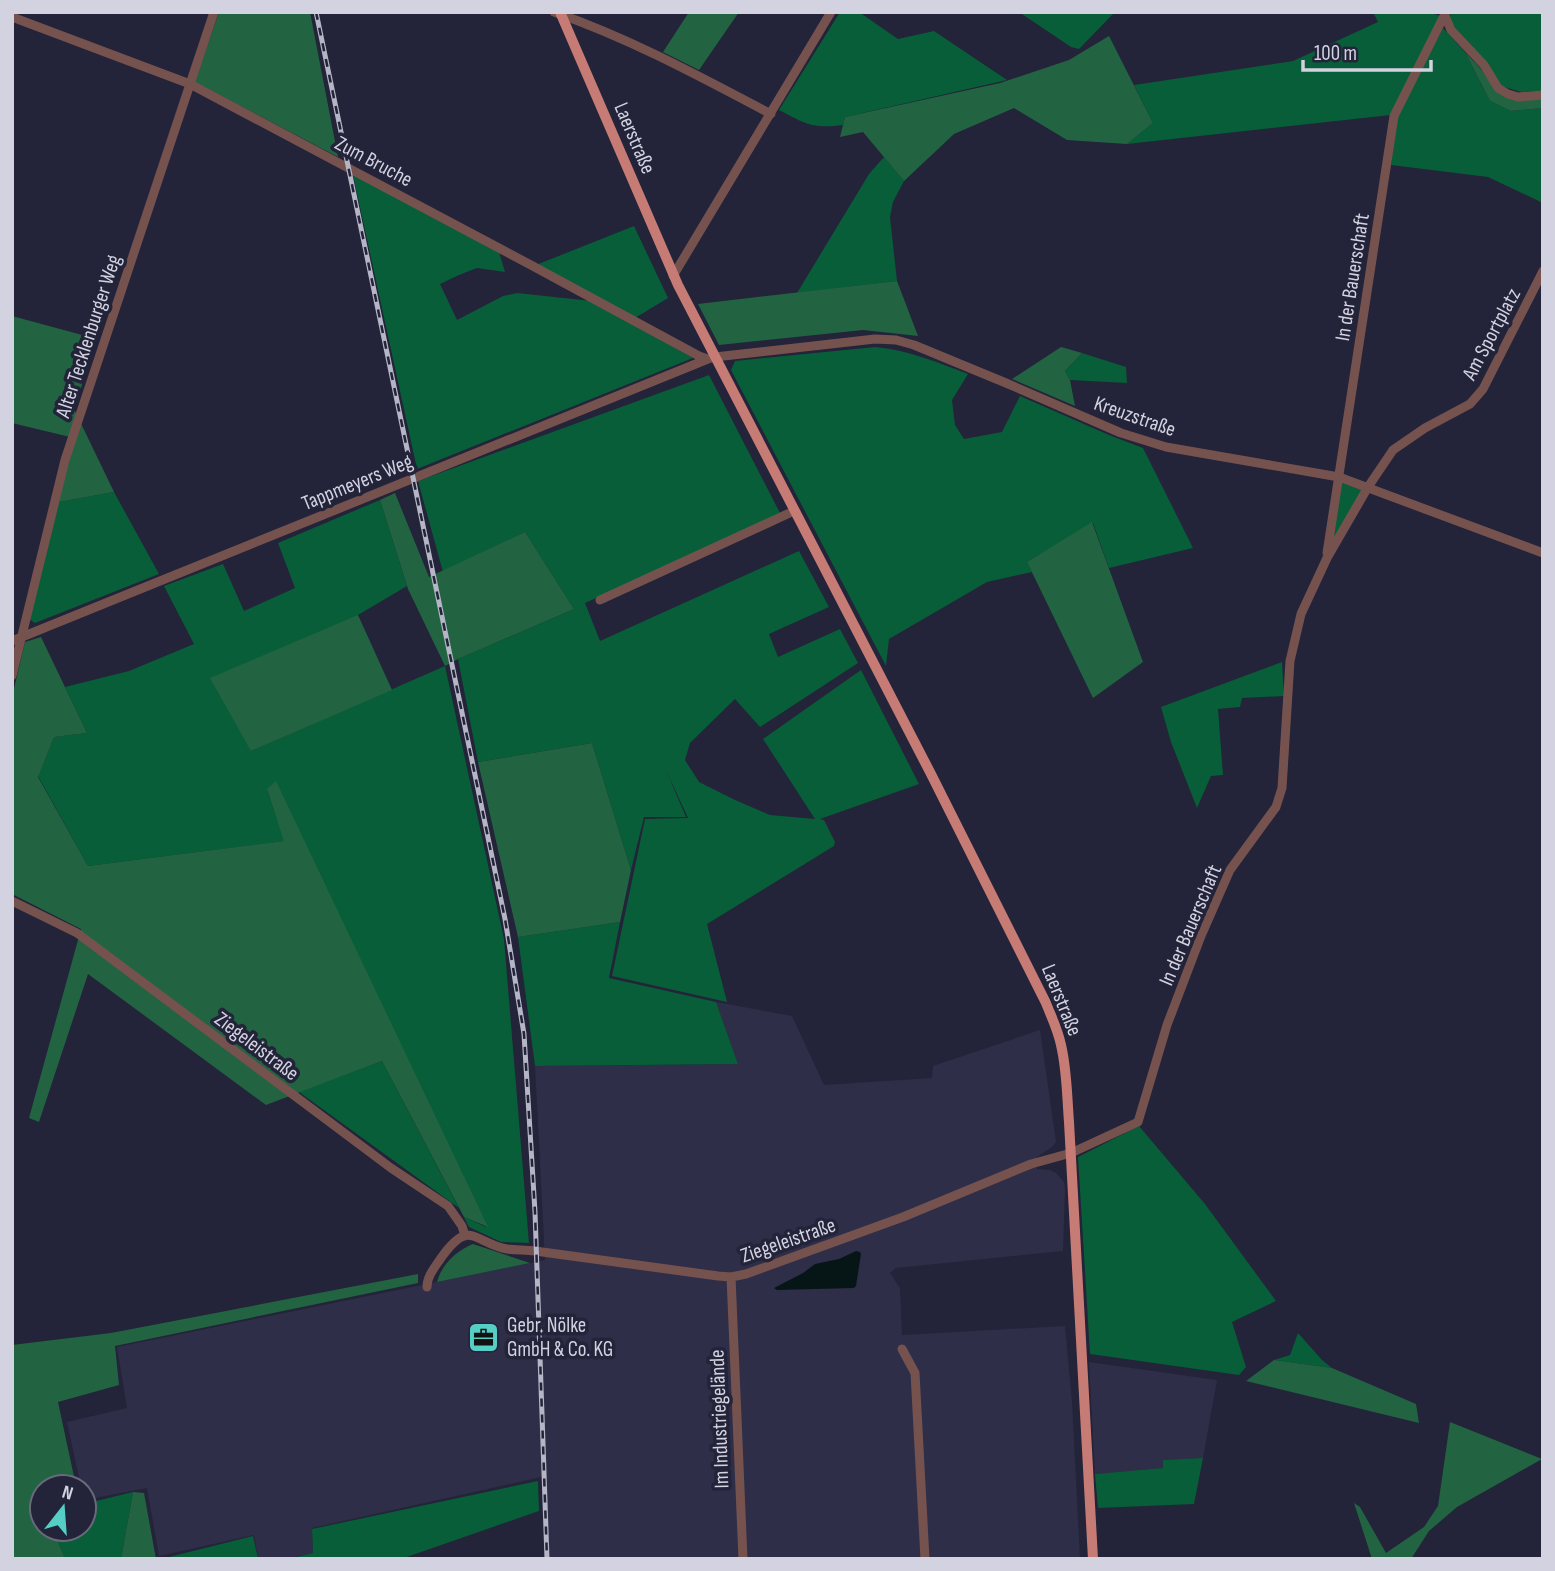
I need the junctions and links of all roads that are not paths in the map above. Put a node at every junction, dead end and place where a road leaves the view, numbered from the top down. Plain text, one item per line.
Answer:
1 (214, 12) edge
2 (831, 12) edge
3 (558, 13) edge
4 (1446, 14) edge
5 (12, 17) edge
6 (190, 84) junction
7 (1543, 95) edge
8 (771, 114) junction
9 (1543, 271) edge
10 (673, 275) junction
11 (712, 358) junction
12 (1339, 477) junction
13 (1368, 487) junction
14 (794, 512) junction
15 (1543, 553) edge
16 (1327, 558) junction
17 (600, 600) dead end
18 (22, 637) junction
19 (12, 641) edge
20 (12, 676) edge
21 (12, 901) edge
22 (1071, 1153) junction
23 (465, 1236) junction
24 (731, 1277) junction
25 (427, 1287) dead end
26 (902, 1349) dead end
27 (743, 1559) edge
28 (925, 1559) edge
29 (1093, 1559) edge

1 - 6 street, Alter Tecklenburger Weg
2 - 8 street
3 - 8 street, Laerstraße
3 - 10 main road, Laerstraße
4 - 7 street
4 - 12 street, In der Bauerschaft
5 - 6 street, Zum Bruche
6 - 11 street, Zum Bruche
6 - 18 street, Alter Tecklenburger Weg
8 - 10 street
9 - 13 street, Am Sportplatz
10 - 11 main road, Laerstraße
11 - 12 street, Kreuzstraße
11 - 14 main road, Laerstraße
11 - 18 street, Tappmeyers Weg
12 - 13 street, Kreuzstraße
12 - 16 street, In der Bauerschaft
13 - 15 street, Kreuzstraße
13 - 16 street, In der Bauerschaft
14 - 17 street
14 - 22 main road, Laerstraße
16 - 22 street, In der Bauerschaft
18 - 19 street, Tappmeyers Weg
18 - 20 street, Alter Tecklenburger Weg
21 - 23 street, Ziegeleistraße
22 - 24 street, Ziegeleistraße
22 - 29 main road, Laerstraße
23 - 24 street, Ziegeleistraße
23 - 25 street
24 - 27 street, Im Industriegelände
26 - 28 street

